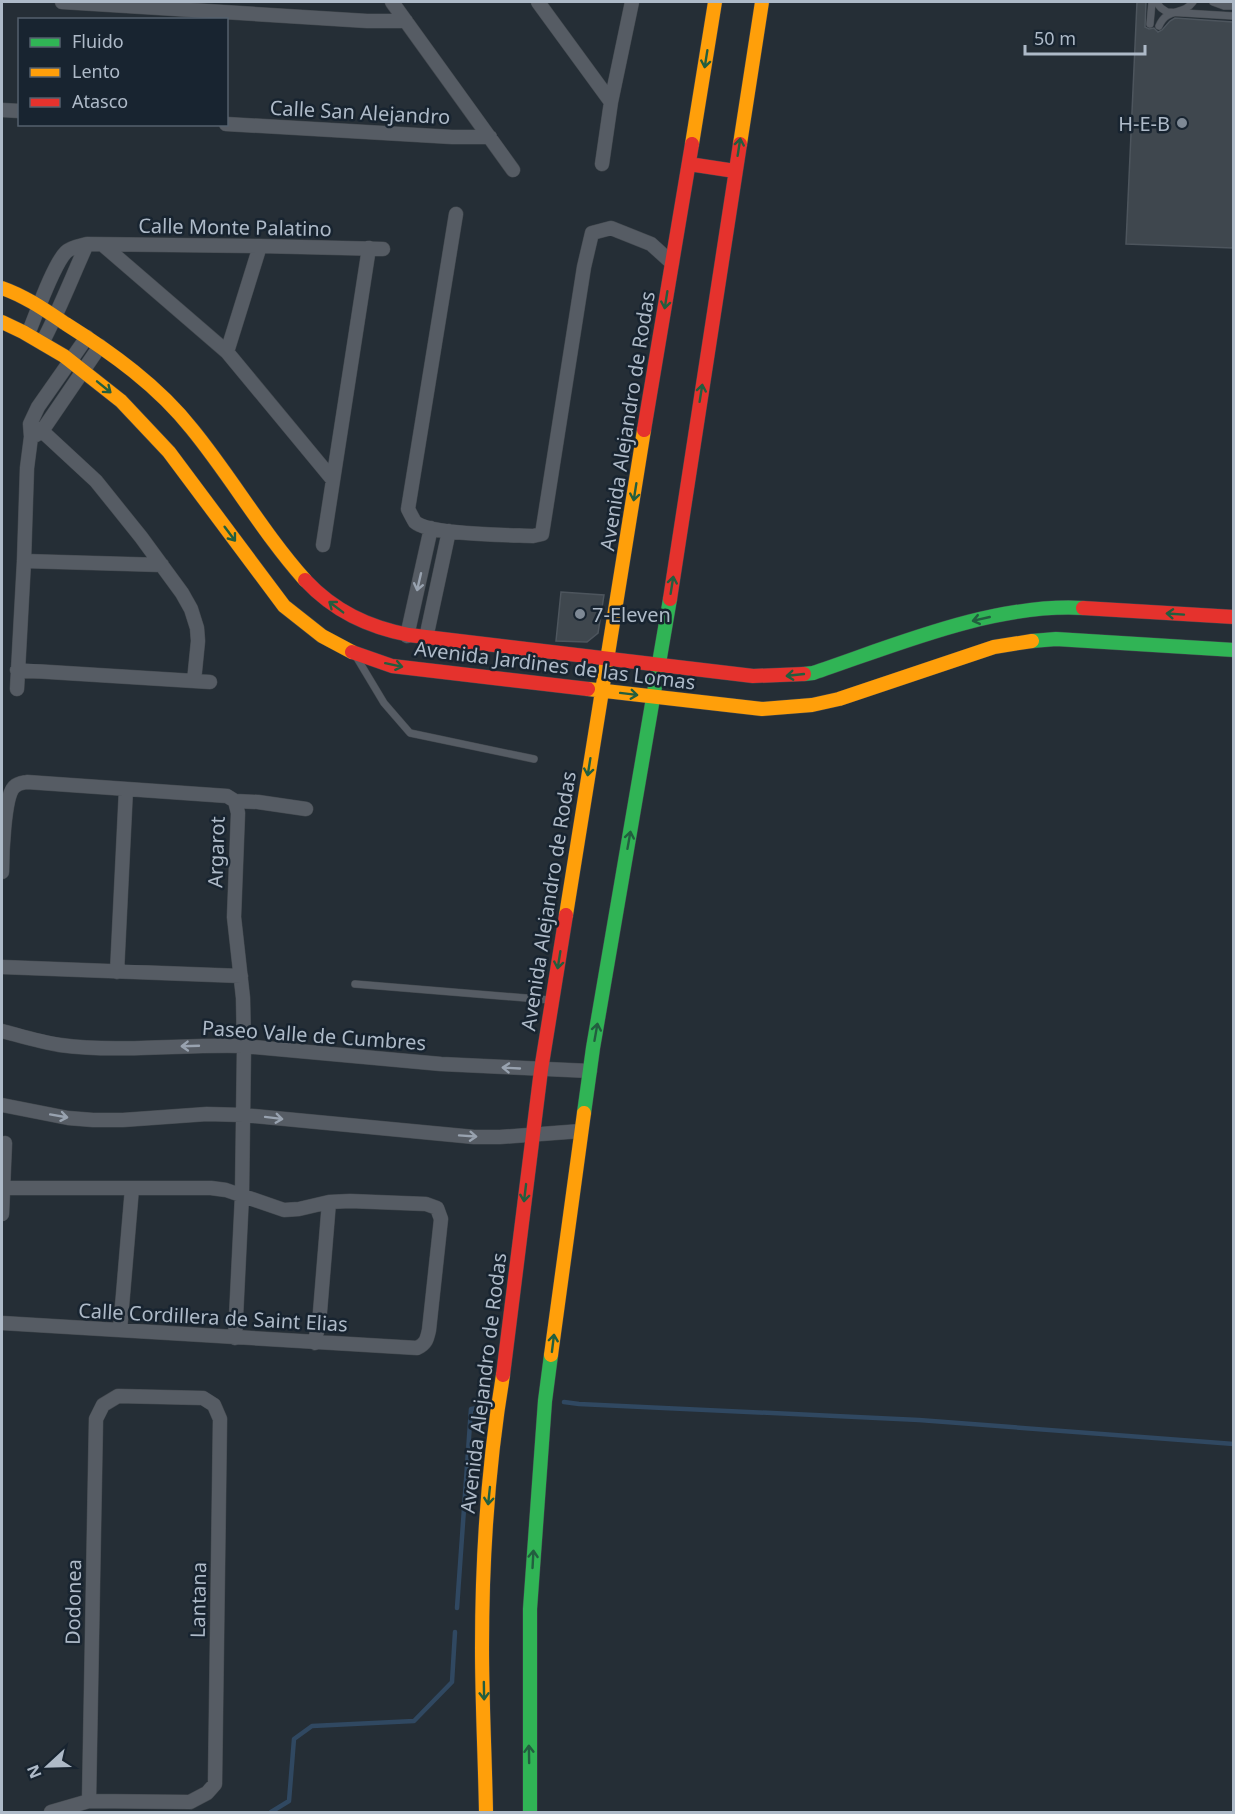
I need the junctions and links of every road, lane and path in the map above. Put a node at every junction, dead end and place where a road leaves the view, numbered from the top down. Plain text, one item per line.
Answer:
1 (62, 2) edge
2 (392, 2) edge
3 (538, 2) edge
4 (632, 2) edge
5 (715, 2) edge
6 (762, 2) edge
7 (1154, 2) edge
8 (1193, 2) edge
9 (1213, 2) edge
10 (1233, 6) edge
11 (252, 7) edge
12 (1172, 12) junction
13 (1233, 16) edge
14 (406, 21) junction
15 (1150, 24) dead end
16 (1159, 26) dead end
17 (611, 102) junction
18 (2, 110) edge
19 (18, 111) edge
20 (228, 124) edge
21 (490, 137) junction
22 (602, 164) dead end
23 (689, 164) junction
24 (513, 170) dead end
25 (735, 171) junction
26 (456, 214) dead end
27 (87, 244) junction
28 (103, 245) junction
29 (260, 246) junction
30 (672, 263) junction
31 (2, 288) edge
32 (39, 307) junction
33 (56, 317) junction
34 (2, 322) edge
35 (28, 334) junction
36 (87, 337) junction
37 (42, 343) junction
38 (100, 346) junction
39 (227, 352) junction
40 (69, 361) junction
41 (83, 370) junction
42 (35, 431) junction
43 (333, 480) junction
44 (431, 528) junction
45 (449, 531) junction
46 (323, 545) dead end
47 (24, 561) junction
48 (162, 566) junction
49 (296, 594) junction
50 (1233, 618) edge
51 (407, 636) junction
52 (426, 638) junction
53 (1233, 650) edge
54 (354, 653) junction
55 (607, 658) junction
56 (658, 665) junction
57 (18, 670) junction
58 (194, 681) junction
59 (210, 682) dead end
60 (16, 689) dead end
61 (601, 691) junction
62 (653, 697) junction
63 (534, 759) dead end
64 (126, 789) junction
65 (235, 801) junction
66 (306, 809) dead end
67 (2, 872) edge
68 (2, 967) edge
69 (117, 972) junction
70 (241, 976) junction
71 (356, 984) dead end
72 (552, 1000) junction
73 (2, 1030) edge
74 (244, 1047) junction
75 (541, 1070) junction
76 (590, 1071) junction
77 (2, 1105) edge
78 (243, 1114) junction
79 (581, 1131) junction
80 (532, 1135) junction
81 (5, 1143) dead end
82 (3, 1188) edge
83 (132, 1188) junction
84 (242, 1195) junction
85 (329, 1202) junction
86 (2, 1214) edge
87 (2, 1323) edge
88 (120, 1330) junction
89 (235, 1338) junction
90 (315, 1343) junction
91 (214, 1405) joint
92 (89, 1802) junction
93 (51, 1812) edge
94 (486, 1812) edge
95 (530, 1812) edge

1 - 11 street
2 - 14 street
3 - 17 street
4 - 17 street
5 -> 23 street, Avenida Alejandro de Rodas
25 -> 6 street
7 - 12 lane
7 - 15 lane
8 - 12 lane
9 - 10 lane
11 - 14 street
12 - 13 lane
12 - 16 lane
14 - 21 street
17 - 22 street
18 - 19 street
20 - 21 street, Calle San Alejandro
21 - 24 street
23 - 25 street
23 - 30 street, Avenida Alejandro de Rodas
56 -> 25 street
26 - 44 street
27 - 28 street, Calle Monte Palatino
27 - 32 street
27 - 33 street
28 - 29 street, Calle Monte Palatino
28 - 39 street
29 - 39 street
29 - 43 street, Calle Monte Palatino
30 - 45 street
30 -> 55 street, Avenida Alejandro de Rodas
31 - 32 street, Avenida Jardines de las Lomas
32 - 33 street, Avenida Jardines de las Lomas
32 - 35 street
33 - 36 street, Avenida Jardines de las Lomas
33 - 37 street
34 - 35 street, Avenida Jardines de las Lomas
35 - 37 street, Avenida Jardines de las Lomas
36 - 38 street, Avenida Jardines de las Lomas
36 - 40 street
37 - 40 street, Avenida Jardines de las Lomas
38 - 41 street
38 - 49 street, Avenida Jardines de las Lomas
39 - 43 street
40 - 41 street, Avenida Jardines de las Lomas
40 - 42 street
41 - 42 street
41 -> 49 street, Avenida Jardines de las Lomas
42 - 47 street
42 - 48 street
43 - 46 street
44 - 45 street
44 -> 51 street
45 - 52 street
47 - 48 street
47 - 57 street
48 - 58 street
51 -> 49 street, Avenida Jardines de las Lomas
49 - 54 street, Avenida Jardines de las Lomas
50 -> 56 street, Avenida Jardines de las Lomas
51 - 52 street, Avenida Jardines de las Lomas
52 - 55 street, Avenida Jardines de las Lomas
53 - 62 street, Avenida Jardines de las Lomas
54 -> 61 street, Avenida Jardines de las Lomas
54 - 63 lane
55 - 56 street, Avenida Jardines de las Lomas
55 - 61 street, Avenida Alejandro de Rodas
56 - 62 street
57 - 58 street
57 - 60 street
58 - 59 street
61 -> 62 street, Avenida Jardines de las Lomas
61 -> 72 street, Avenida Alejandro de Rodas
76 -> 62 street
64 - 65 street, Argarot
64 - 67 street, Argarot
64 - 69 street
65 - 66 street
65 - 70 street, Argarot
68 - 69 street
69 - 70 street
70 - 74 street, Argarot
71 - 72 lane
72 - 75 street, Avenida Alejandro de Rodas
74 -> 73 street, Paseo Valle de Cumbres
75 -> 74 street, Paseo Valle de Cumbres
74 - 78 street, Argarot
75 - 76 street, Paseo Valle de Cumbres
75 - 80 street, Avenida Alejandro de Rodas
76 - 79 street
77 -> 78 street
78 -> 80 street
78 - 84 street, Argarot
79 - 80 street
95 -> 79 street
80 -> 94 street, Avenida Alejandro de Rodas
81 - 82 street
82 - 83 street
82 - 86 street
83 - 84 street
83 - 88 street
84 - 85 street
84 - 89 street, Argarot
85 - 90 street
85 - 90 street, Calle Cordillera de Saint Elias
87 - 88 street, Calle Cordillera de Saint Elias
88 - 89 street, Calle Cordillera de Saint Elias
89 - 90 street, Calle Cordillera de Saint Elias
91 - 92 street, Lantana
91 - 92 street, Dodonea
92 - 93 street

